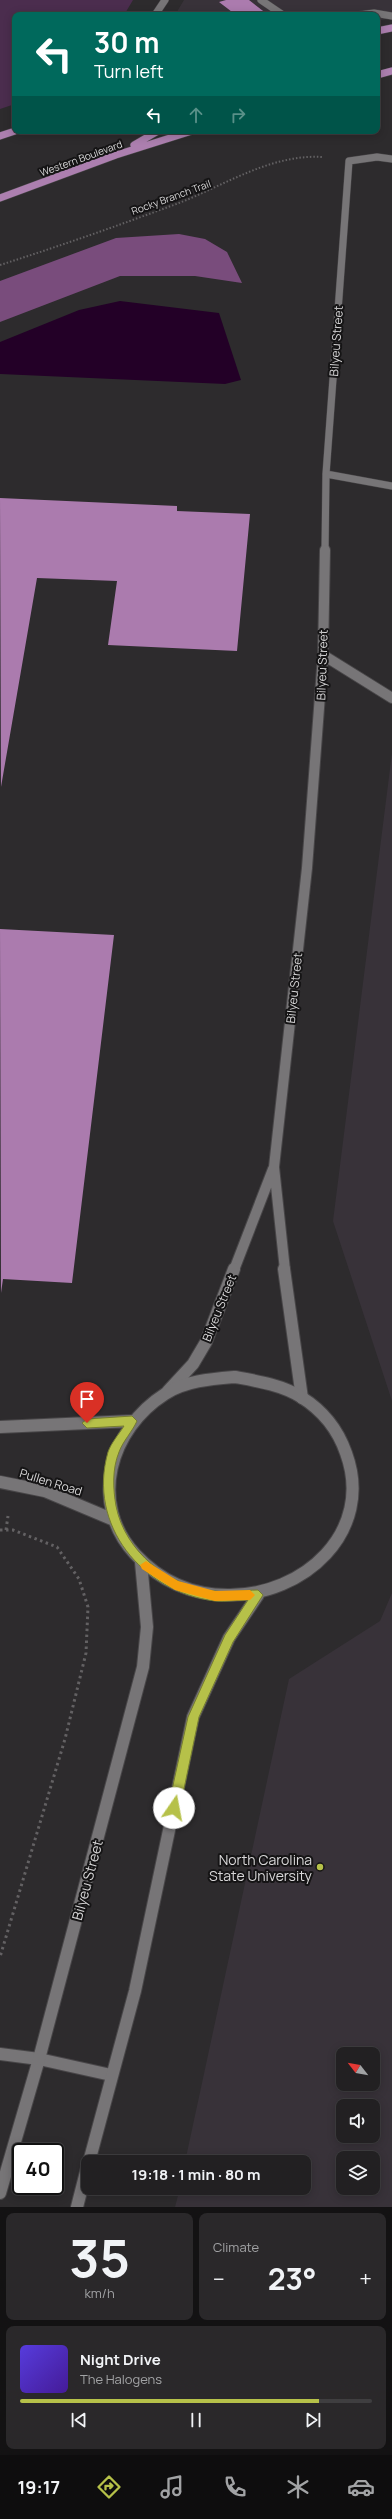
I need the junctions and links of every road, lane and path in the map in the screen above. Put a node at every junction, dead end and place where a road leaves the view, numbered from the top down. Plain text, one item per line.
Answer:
1 (165, 0) edge
2 (262, 0) edge
3 (156, 12) edge
4 (280, 12) edge
5 (380, 14) edge
6 (392, 16) edge
7 (392, 28) edge
8 (380, 30) edge
9 (392, 71) edge
10 (380, 74) edge
11 (12, 131) edge
12 (153, 134) edge
13 (182, 134) edge
14 (2, 135) edge
15 (116, 155) junction
16 (392, 159) edge
17 (348, 161) junction
18 (0, 198) edge
19 (0, 265) edge
20 (326, 474) junction
21 (392, 486) edge
22 (323, 656) junction
23 (392, 698) edge
24 (274, 1167) junction
25 (166, 1393) junction
26 (302, 1398) junction
27 (132, 1421) junction
28 (0, 1427) edge
29 (0, 1482) edge
30 (9, 1510) dead end
31 (114, 1520) junction
32 (0, 1530) edge
33 (6, 1530) junction
34 (141, 1562) junction
35 (258, 1595) junction
36 (0, 1958) edge
37 (0, 2054) edge
38 (39, 2059) junction
39 (111, 2075) junction
40 (90, 2155) edge
41 (81, 2191) edge
42 (0, 2193) edge
43 (77, 2207) edge

1 - 3 street
2 - 4 street
5 - 6 street
7 - 8 main road
9 - 10 main road
11 - 14 main road
12 - 15 main road
13 - 15 main road, Western Boulevard
15 - 18 main road, Western Boulevard
16 - 17 street
17 - 19 path, Rocky Branch Trail
17 - 20 street, Bilyeu Street
20 - 21 street
20 - 22 street, Bilyeu Street
22 - 23 street
22 - 24 street, Bilyeu Street
24 - 25 street, Bilyeu Street
24 - 26 street, Bilyeu Street
25 - 26 street
25 - 27 street
26 - 35 street
27 - 28 street
27 - 31 street
29 - 31 street, Pullen Road
30 - 33 path
31 - 34 street
32 - 33 path
33 - 36 path
34 - 35 street
34 - 38 street, Bilyeu Street
35 - 39 street
37 - 38 street
38 - 39 street
38 - 42 street, Bilyeu Street
39 - 40 street
41 - 43 street

